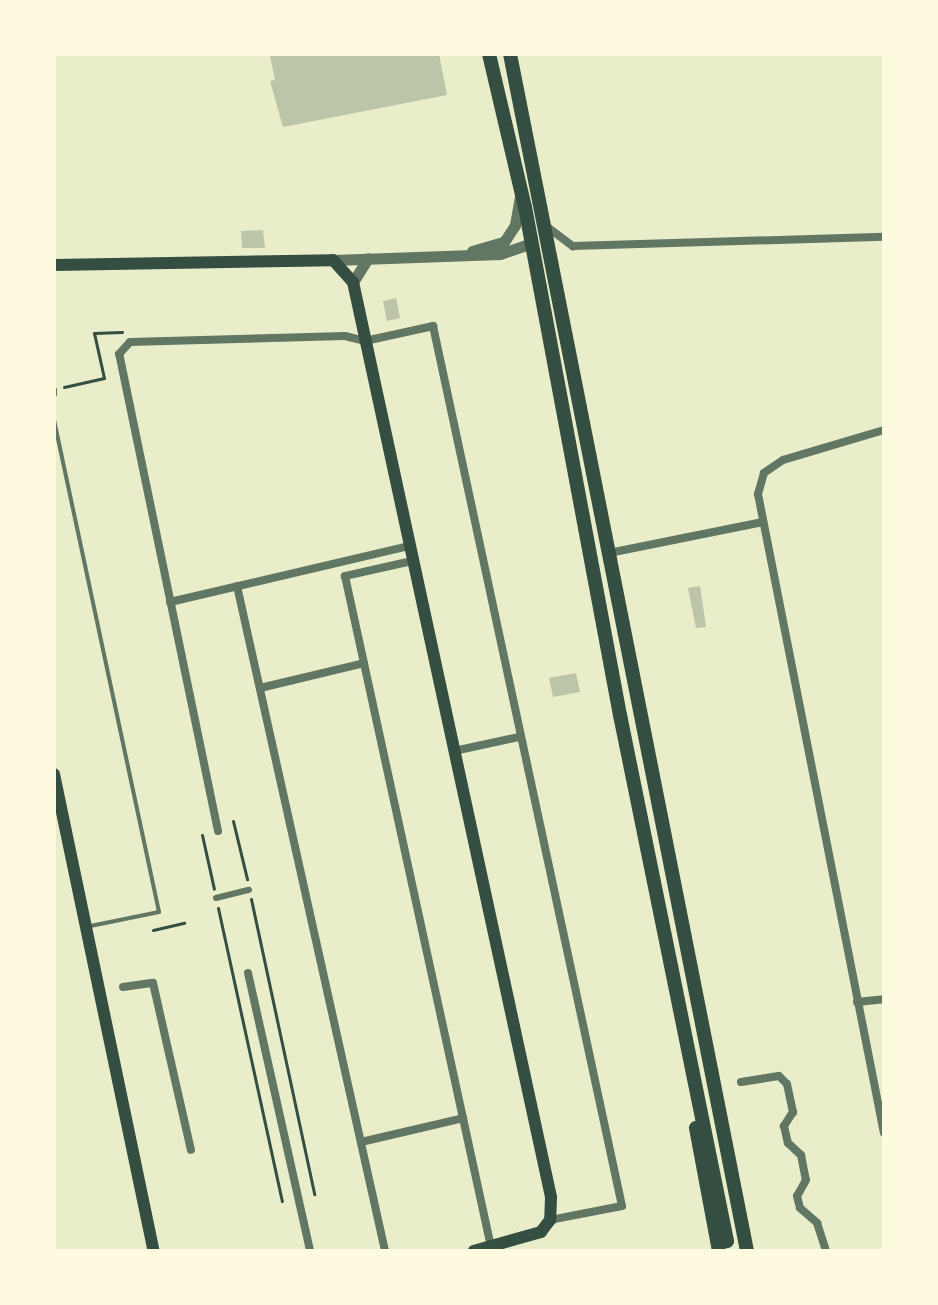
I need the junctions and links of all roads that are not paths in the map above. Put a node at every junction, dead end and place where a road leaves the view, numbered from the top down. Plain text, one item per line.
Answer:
1 (489, 54) edge
2 (510, 54) edge
3 (521, 192) junction
4 (546, 226) junction
5 (884, 237) edge
6 (532, 243) junction
7 (452, 256) junction
8 (368, 258) junction
9 (333, 260) junction
10 (54, 265) edge
11 (353, 282) junction
12 (365, 341) junction
13 (54, 420) edge
14 (884, 430) edge
15 (763, 522) junction
16 (409, 546) junction
17 (609, 553) junction
18 (412, 561) junction
19 (237, 586) junction
20 (170, 602) junction
21 (364, 663) junction
22 (260, 688) junction
23 (519, 737) junction
24 (454, 751) junction
25 (54, 774) edge
26 (218, 831) dead end
27 (669, 868) junction
28 (249, 890) road end
29 (216, 898) road end
30 (86, 927) junction
31 (248, 973) dead end
32 (123, 987) dead end
33 (884, 999) edge
34 (857, 1002) junction
35 (741, 1082) dead end
36 (463, 1118) junction
37 (884, 1133) edge
38 (361, 1142) junction
39 (191, 1150) dead end
40 (550, 1220) junction
41 (727, 1244) edge
42 (491, 1247) junction
43 (154, 1251) edge
44 (310, 1251) edge
45 (385, 1251) edge
46 (474, 1251) edge
47 (747, 1251) edge
48 (826, 1251) edge

1 - 3 main road
2 - 4 main road
3 - 6 main road
3 - 7 street
4 - 5 street
4 - 6 main road
4 - 17 main road
6 - 7 street
6 - 41 main road
7 - 8 street
8 - 9 street
8 - 11 street
9 - 10 main road
9 - 11 main road
11 - 12 main road
12 - 16 main road
12 - 20 street
12 - 23 street
13 - 30 lane
14 - 15 street
15 - 17 street
15 - 34 street
16 - 18 main road
16 - 19 street
17 - 27 main road
18 - 21 street
18 - 24 main road
19 - 20 street
19 - 22 street
20 - 26 street
21 - 22 street
21 - 36 street
22 - 38 street
23 - 24 street
23 - 40 street
24 - 40 main road
25 - 30 main road
27 - 41 main road
27 - 47 main road
28 - 29 street
30 - 43 main road
31 - 44 street
32 - 39 street
33 - 34 street
34 - 37 street
35 - 48 street
36 - 38 street
36 - 42 street
38 - 45 street
40 - 42 main road
42 - 46 main road

